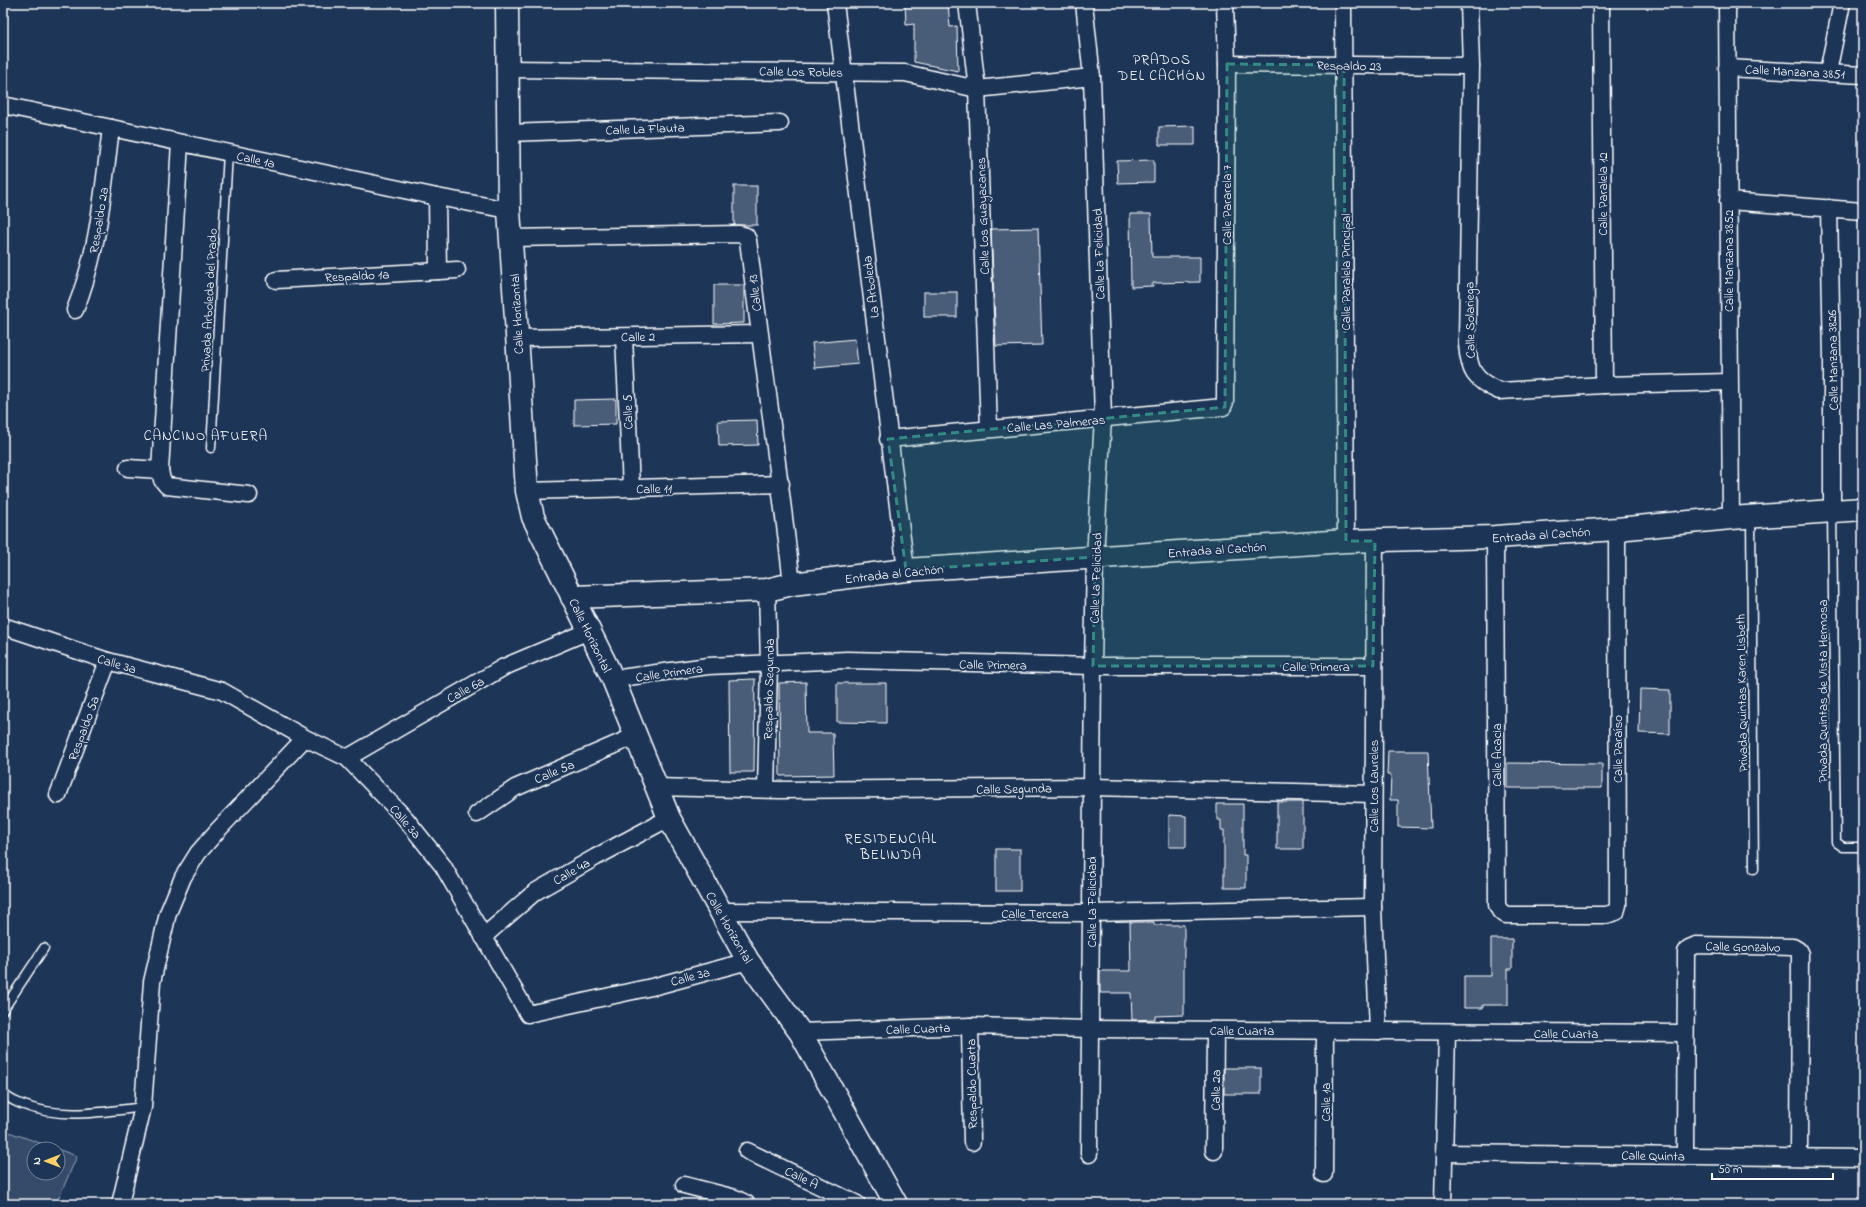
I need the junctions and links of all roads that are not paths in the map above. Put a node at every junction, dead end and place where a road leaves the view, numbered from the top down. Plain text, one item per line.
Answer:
1 (507, 3) edge
2 (835, 3) edge
3 (967, 3) edge
4 (1084, 3) edge
5 (1225, 3) edge
6 (1343, 3) edge
7 (1469, 3) edge
8 (1601, 3) edge
9 (1727, 3) edge
10 (1842, 3) edge
11 (1227, 64) junction
12 (1344, 65) junction
13 (1471, 66) junction
14 (1727, 68) junction
15 (508, 69) junction
16 (844, 72) junction
17 (1828, 72) junction
18 (1863, 75) edge
19 (1092, 77) junction
20 (977, 89) junction
21 (3, 106) edge
22 (780, 123) dead end
23 (111, 128) junction
24 (509, 133) junction
25 (180, 143) junction
26 (228, 153) junction
27 (437, 197) junction
28 (1728, 201) junction
29 (1829, 208) junction
30 (509, 210) junction
31 (1863, 211) edge
32 (511, 238) junction
33 (457, 270) dead end
34 (438, 271) junction
35 (276, 280) dead end
36 (75, 310) dead end
37 (759, 334) junction
38 (624, 336) junction
39 (517, 338) junction
40 (1729, 382) junction
41 (1604, 385) junction
42 (1223, 407) joint
43 (1102, 418) junction
44 (989, 429) junction
45 (888, 439) junction
46 (211, 448) dead end
47 (128, 468) dead end
48 (160, 470) junction
49 (781, 484) junction
50 (630, 488) junction
51 (527, 491) junction
52 (249, 495) dead end
53 (1863, 509) edge
54 (1832, 511) junction
55 (1741, 517) junction
56 (1617, 529) junction
57 (1495, 537) junction
58 (1346, 541) junction
59 (1375, 541) junction
60 (1095, 557) junction
61 (906, 570) junction
62 (792, 584) junction
63 (767, 590) junction
64 (572, 597) junction
65 (3, 626) edge
66 (589, 631) junction
67 (108, 661) junction
68 (769, 664) junction
69 (1093, 666) junction
70 (1373, 666) junction
71 (613, 679) junction
72 (635, 736) junction
73 (305, 738) junction
74 (347, 758) junction
75 (655, 787) junction
76 (1092, 787) junction
77 (766, 789) junction
78 (1373, 794) junction
79 (58, 795) dead end
80 (477, 814) dead end
81 (669, 818) junction
82 (1863, 847) edge
83 (1754, 869) dead end
84 (1373, 907) junction
85 (721, 911) junction
86 (1091, 913) junction
87 (1560, 915) joint
88 (483, 937) junction
89 (44, 948) dead end
90 (748, 961) junction
91 (3, 1010) edge
92 (970, 1026) junction
93 (1090, 1029) junction
94 (1215, 1030) junction
95 (1325, 1031) junction
96 (1378, 1031) junction
97 (800, 1032) junction
98 (1447, 1032) junction
99 (1684, 1033) junction
100 (3, 1093) edge
101 (143, 1107) junction
102 (972, 1142) dead end
103 (747, 1151) dead end
104 (1214, 1151) dead end
105 (1444, 1153) junction
106 (1089, 1154) dead end
107 (1685, 1155) junction
108 (1799, 1157) junction
109 (1863, 1158) edge
110 (1324, 1174) dead end
111 (684, 1185) dead end
112 (891, 1202) edge
113 (120, 1204) edge
114 (747, 1204) edge
115 (857, 1204) edge
116 (1442, 1204) edge

1 - 15 main road, Calle Horizontal
2 - 16 street, La Arboleda
3 - 20 street, Calle Los Guayacanes
4 - 19 street, Calle La Felicidad
5 - 11 street, Calle Pararela 7
6 - 12 street, Calle Paralela Principal
7 - 13 street, Calle Solariega
8 - 41 street, Calle Paralela 12
9 - 14 street, Calle Manzana 3852
10 - 17 street
11 - 12 street, Respaldo 23
11 - 42 street, Calle Pararela 7
12 - 13 street, Respaldo 23
12 - 58 street, Calle Paralela Principal
13 - 41 street, Calle Solariega
14 - 17 street, Calle Manzana 3851
14 - 28 street, Calle Manzana 3852
15 - 16 street, Calle Los Robles
15 - 24 main road, Calle Horizontal
16 - 20 street, Calle Los Robles
16 - 45 street, La Arboleda
17 - 18 street, Calle Manzana 3851
19 - 20 street, Calle Los Robles
19 - 43 street, Calle La Felicidad
20 - 44 street, Calle Los Guayacanes
21 - 23 street, Calle 1a
22 - 24 street, Calle La Flauta
23 - 25 street, Calle 1a
23 - 36 street, Respaldo 2a
24 - 30 main road, Calle Horizontal
25 - 26 street, Calle 1a
25 - 48 street
26 - 27 street, Calle 1a
26 - 46 lane, Privada Arboleda del Prado
27 - 30 street, Calle 1a
27 - 34 street
28 - 29 street
28 - 40 street, Calle Manzana 3852
29 - 31 street
29 - 54 street, Calle Manzana 3826
30 - 32 main road, Calle Horizontal
32 - 37 street, Calle 13
32 - 39 main road, Calle Horizontal
33 - 34 street, Respaldo 1a
34 - 35 street, Respaldo 1a
37 - 38 street, Calle 2
37 - 49 street, Calle 13
38 - 39 street, Calle 2
38 - 50 street, Calle 5
39 - 51 main road, Calle Horizontal
40 - 41 street, Calle Solariega
40 - 55 street, Calle Manzana 3852
42 - 43 street, Calle Las Palmeras
43 - 44 street, Calle Las Palmeras
43 - 60 street, Calle La Felicidad
44 - 45 street, Calle Las Palmeras
45 - 61 street, La Arboleda
47 - 48 street
48 - 52 street
49 - 50 street, Calle 11
49 - 62 street, Calle 13
50 - 51 street, Calle 11
51 - 64 main road, Calle Horizontal
53 - 54 main road, Entrada al Cachón
54 - 55 main road, Entrada al Cachón
54 - 82 lane, Privada Quintas de Vista Hermosa
55 - 56 main road, Entrada al Cachón
55 - 83 lane, Privada Quintas Karen Lisbeth
56 - 57 main road, Entrada al Cachón
56 - 87 street, Calle Paraíso
57 - 59 main road, Entrada al Cachón
57 - 87 street, Calle Acacia
58 - 59 main road, Entrada al Cachón
58 - 60 main road, Entrada al Cachón
59 - 70 street, Calle Los Laureles
60 - 61 main road, Entrada al Cachón
60 - 69 street, Calle La Felicidad
61 - 62 main road, Entrada al Cachón
62 - 63 main road, Entrada al Cachón
63 - 64 main road, Entrada al Cachón
63 - 68 street, Respaldo Segunda
64 - 66 main road, Calle Horizontal
65 - 67 street, Calle 3a
66 - 71 main road, Calle Horizontal
66 - 74 street, Calle 6a
67 - 73 street, Calle 3a
67 - 79 street, Respaldo 5a
68 - 69 street, Calle Primera
68 - 71 street, Calle Primera
68 - 77 street, Respaldo Segunda
69 - 70 street, Calle Primera
69 - 76 street, Calle La Felicidad
70 - 78 street, Calle Los Laureles
71 - 72 main road, Calle Horizontal
72 - 75 main road, Calle Horizontal
72 - 80 street, Calle 5a
73 - 74 street, Calle 3a
73 - 101 street
74 - 88 street, Calle 3a
75 - 77 street, Calle Segunda
75 - 81 main road, Calle Horizontal
76 - 77 street, Calle Segunda
76 - 78 street, Calle Segunda
76 - 86 street, Calle La Felicidad
78 - 84 street, Calle Los Laureles
81 - 85 main road, Calle Horizontal
81 - 88 street, Calle 4a
84 - 86 street, Calle Tercera
84 - 96 street, Calle Los Laureles
85 - 86 street, Calle Tercera
85 - 90 main road, Calle Horizontal
86 - 93 street, Calle La Felicidad
88 - 90 street, Calle 3a
89 - 91 lane
90 - 97 main road, Calle Horizontal
92 - 93 street, Calle Cuarta
92 - 97 street, Calle Cuarta
92 - 102 street, Respaldo Cuarta
93 - 94 street, Calle Cuarta
93 - 106 street, Calle La Felicidad
94 - 95 street, Calle Cuarta
94 - 104 street, Calle 2a
95 - 96 street, Calle Cuarta
95 - 110 street, Calle 1a
96 - 98 street, Calle Cuarta
97 - 112 main road, Calle Horizontal
98 - 99 street, Calle Cuarta
98 - 105 street
99 - 107 street, Calle Gonzalvo
99 - 108 street, Calle Gonzalvo
100 - 101 lane
101 - 113 street
103 - 115 street, Calle A
105 - 107 street, Calle Quinta
105 - 116 street
107 - 108 street, Calle Quinta
108 - 109 street, Calle Quinta
111 - 114 street

